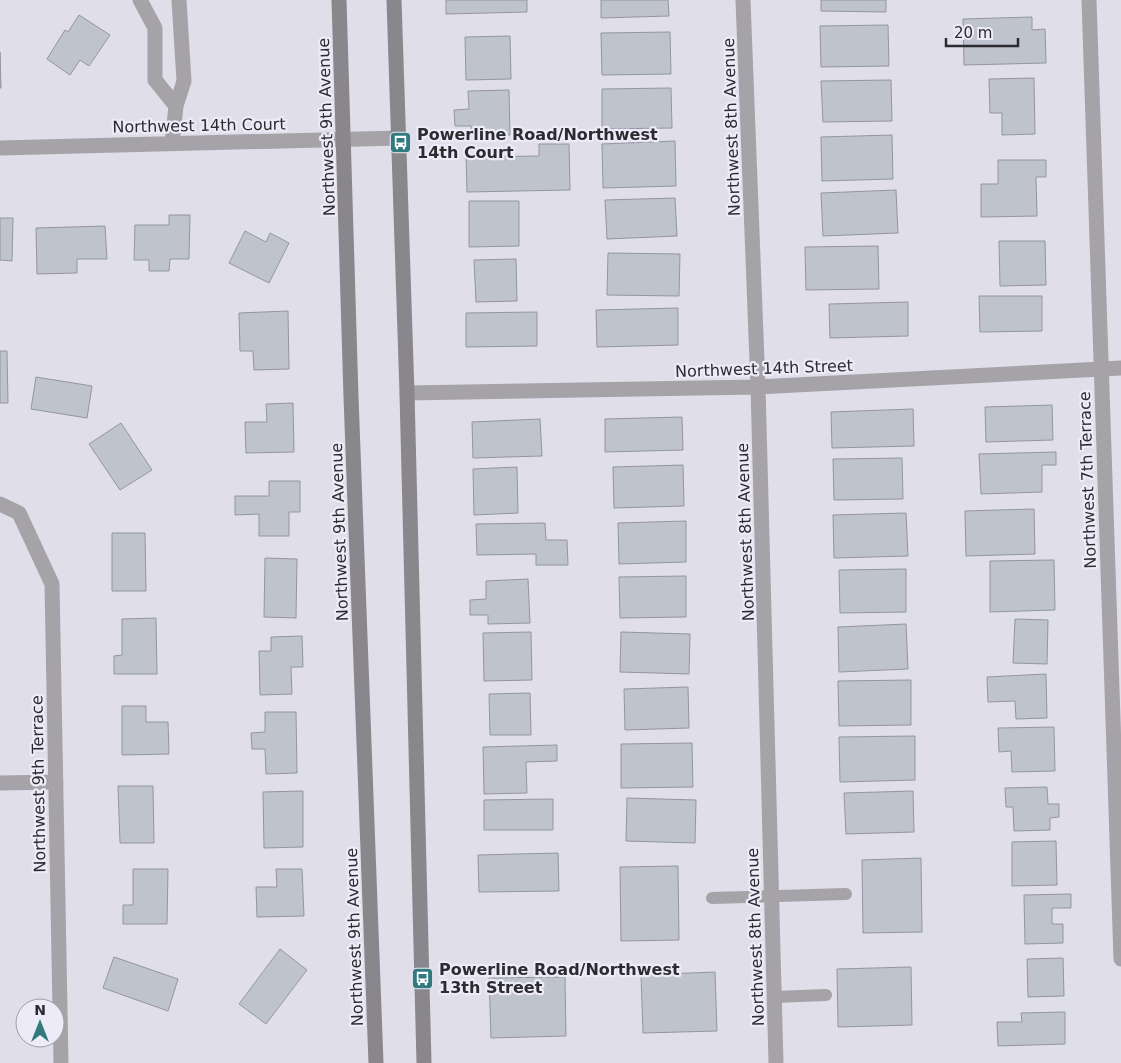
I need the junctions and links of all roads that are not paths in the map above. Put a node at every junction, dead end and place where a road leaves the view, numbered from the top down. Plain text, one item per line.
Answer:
1 (140, 0) edge
2 (179, 0) edge
3 (339, 0) edge
4 (394, 0) edge
5 (743, 0) edge
6 (1090, 0) edge
7 (176, 106) junction
8 (399, 138) junction
9 (343, 140) junction
10 (172, 143) junction
11 (0, 148) edge
12 (1121, 368) edge
13 (1101, 369) junction
14 (758, 387) junction
15 (407, 393) junction
16 (0, 504) edge
17 (56, 782) junction
18 (0, 783) edge
19 (846, 894) dead end
20 (772, 895) junction
21 (712, 898) dead end
22 (1121, 959) edge
23 (826, 995) dead end
24 (774, 997) junction
25 (61, 1063) edge
26 (376, 1063) edge
27 (424, 1063) edge
28 (776, 1063) edge

1 - 7 street
2 - 7 street
3 - 9 main road, Northwest 9th Avenue
4 - 8 main road
5 - 14 street, Northwest 8th Avenue
6 - 13 street, Northwest 7th Terrace
7 - 10 street
8 - 9 street, Northwest 14th Court
8 - 15 main road
9 - 10 street, Northwest 14th Court
9 - 26 main road, Northwest 9th Avenue
10 - 11 street, Northwest 14th Court
12 - 13 street, Northwest 14th Street
13 - 14 street, Northwest 14th Street
13 - 22 street, Northwest 7th Terrace
14 - 15 street, Northwest 14th Street
14 - 20 street, Northwest 8th Avenue
15 - 27 main road
16 - 17 street, Northwest 9th Terrace
17 - 18 street
17 - 25 street, Northwest 9th Terrace
19 - 20 lane
20 - 21 lane
20 - 24 street, Northwest 8th Avenue
23 - 24 lane
24 - 28 street, Northwest 8th Avenue

